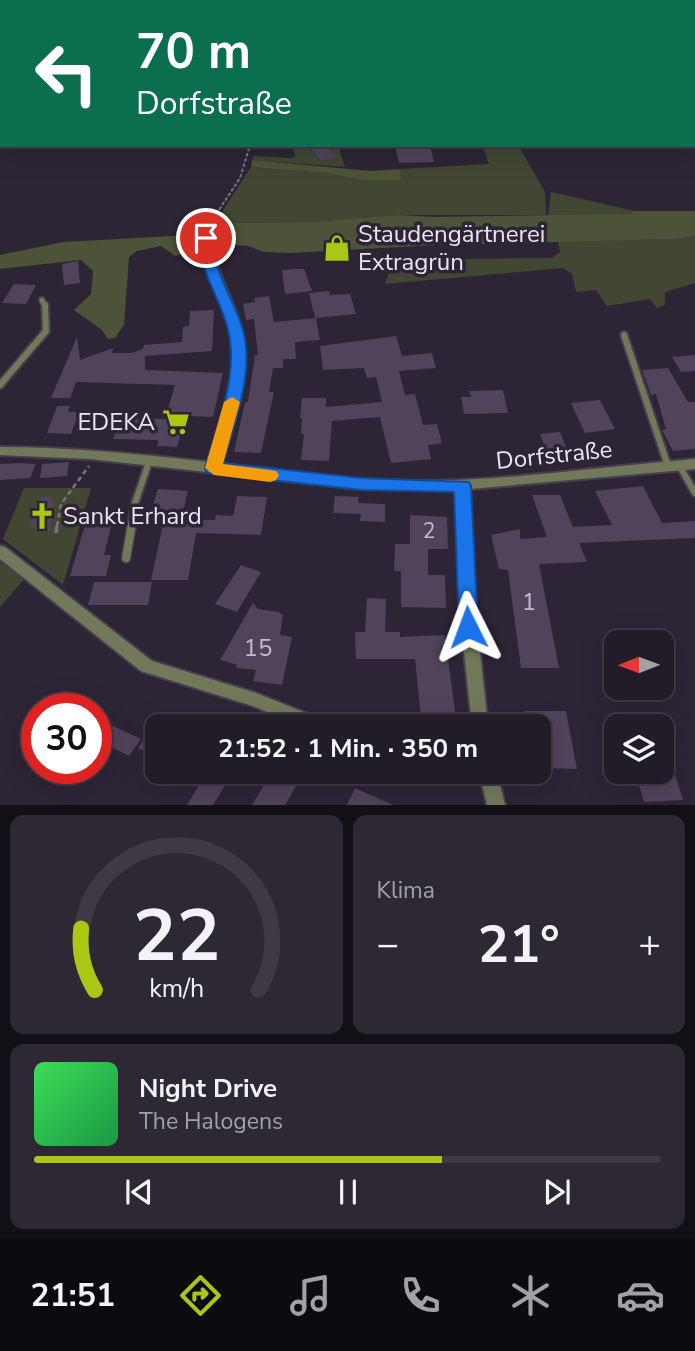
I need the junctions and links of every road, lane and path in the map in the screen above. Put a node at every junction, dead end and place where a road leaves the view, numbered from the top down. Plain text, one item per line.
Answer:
1 (250, 147) edge
2 (206, 238) joint
3 (42, 300) dead end
4 (624, 335) dead end
5 (0, 385) edge
6 (0, 451) edge
7 (95, 455) junction
8 (150, 459) junction
9 (695, 464) edge
10 (673, 465) junction
11 (214, 468) junction
12 (463, 486) junction
13 (695, 492) edge
14 (56, 533) dead end
15 (0, 551) edge
16 (126, 558) dead end
17 (290, 714) edge
18 (479, 714) edge
19 (491, 784) edge
20 (496, 805) edge

1 - 2 path
2 - 11 street
3 - 5 lane
4 - 10 lane
6 - 7 street, Dorfstraße
7 - 8 street, Dorfstraße
7 - 14 path
8 - 11 street, Dorfstraße
8 - 16 lane
9 - 10 street, Dorfstraße
10 - 12 street, Dorfstraße
10 - 13 lane
11 - 12 street, Dorfstraße
12 - 18 street
15 - 17 street
19 - 20 street

